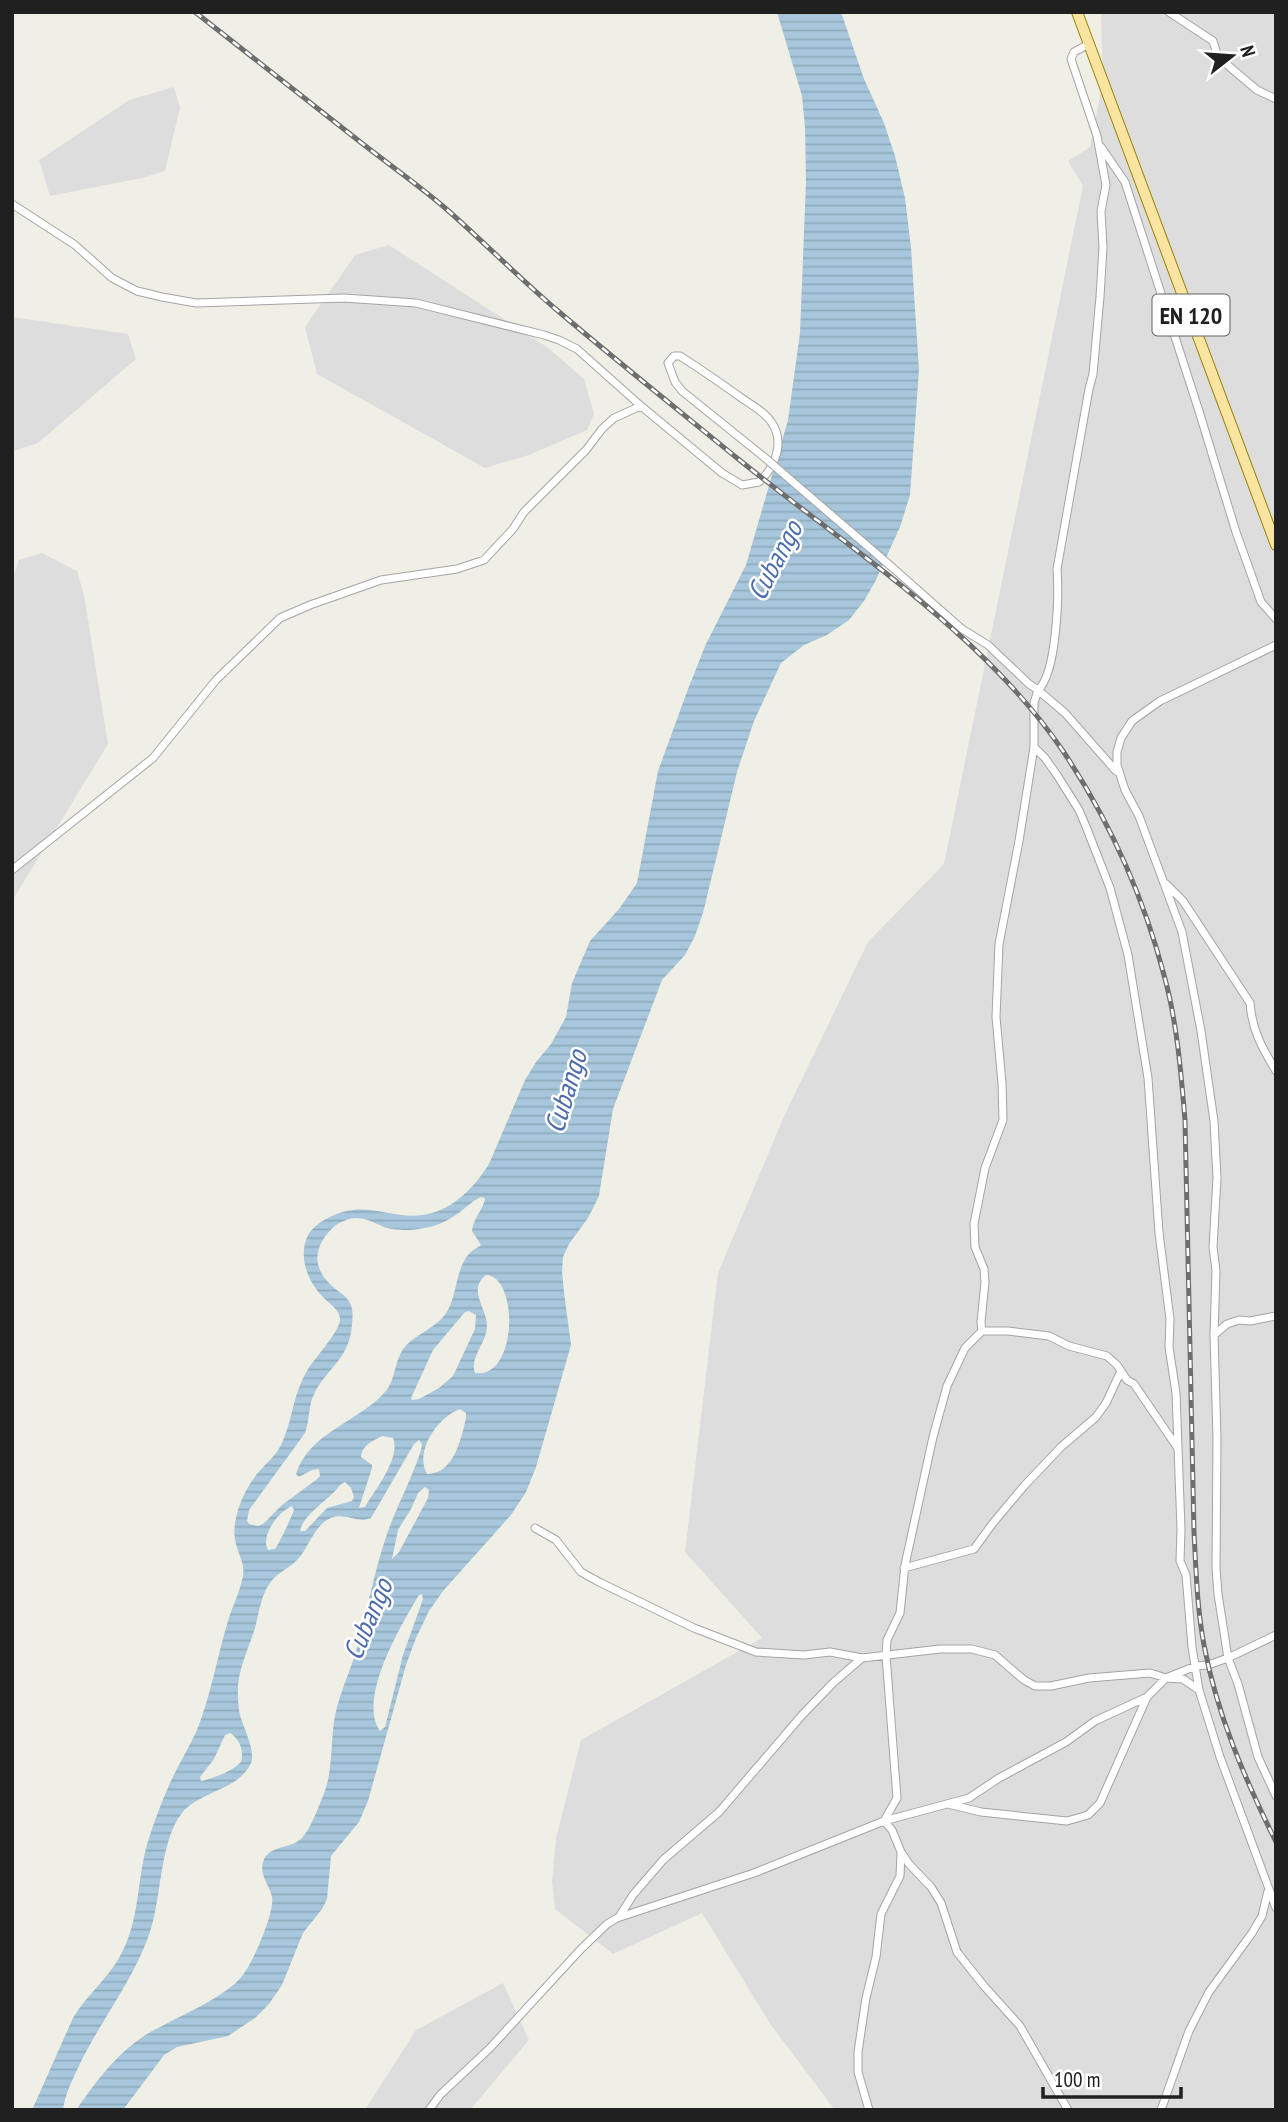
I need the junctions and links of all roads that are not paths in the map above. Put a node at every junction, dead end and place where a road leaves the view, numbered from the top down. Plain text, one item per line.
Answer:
1 (1080, 12) edge
2 (1169, 12) edge
3 (1090, 44) junction
4 (1276, 99) edge
5 (1099, 144) junction
6 (12, 204) edge
7 (641, 406) junction
8 (1276, 545) edge
9 (1276, 619) edge
10 (1276, 645) edge
11 (1038, 690) junction
12 (1034, 747) junction
13 (1119, 774) junction
14 (12, 870) edge
15 (1164, 882) junction
16 (1276, 1071) edge
17 (1276, 1316) edge
18 (982, 1331) junction
19 (1214, 1335) junction
20 (1121, 1371) junction
21 (1177, 1447) junction
22 (535, 1528) dead end
23 (904, 1568) junction
24 (1276, 1635) edge
25 (886, 1656) junction
26 (862, 1658) junction
27 (1228, 1658) junction
28 (1196, 1666) junction
29 (1166, 1678) junction
30 (1199, 1689) junction
31 (1147, 1697) junction
32 (1276, 1796) edge
33 (948, 1804) junction
34 (884, 1821) junction
35 (901, 1852) junction
36 (1268, 1890) junction
37 (1276, 1908) edge
38 (619, 1917) junction
39 (429, 2110) edge
40 (869, 2110) edge
41 (1068, 2110) edge
42 (1161, 2110) edge

1 - 3 main road, EN 120
2 - 4 street
3 - 5 street
3 - 8 main road, EN 120
5 - 9 street
5 - 11 street
6 - 7 street
7 - 11 street, bridge
7 - 14 street
10 - 13 street
11 - 12 street
11 - 13 street
12 - 18 street
12 - 21 street
13 - 15 street
15 - 16 street
15 - 19 street
17 - 19 street
18 - 20 street
18 - 23 street
19 - 27 street
20 - 21 street
20 - 23 street
21 - 28 street
22 - 26 street
23 - 25 street
24 - 27 street
25 - 26 street
25 - 29 street
25 - 34 street
26 - 38 street
27 - 28 street
27 - 32 street
28 - 29 street
28 - 30 street
29 - 30 street
29 - 31 street
30 - 36 street
31 - 33 street
31 - 33 street
33 - 34 street
34 - 35 street
34 - 38 street
35 - 40 street
35 - 41 street
36 - 37 street
36 - 42 street
38 - 39 street

